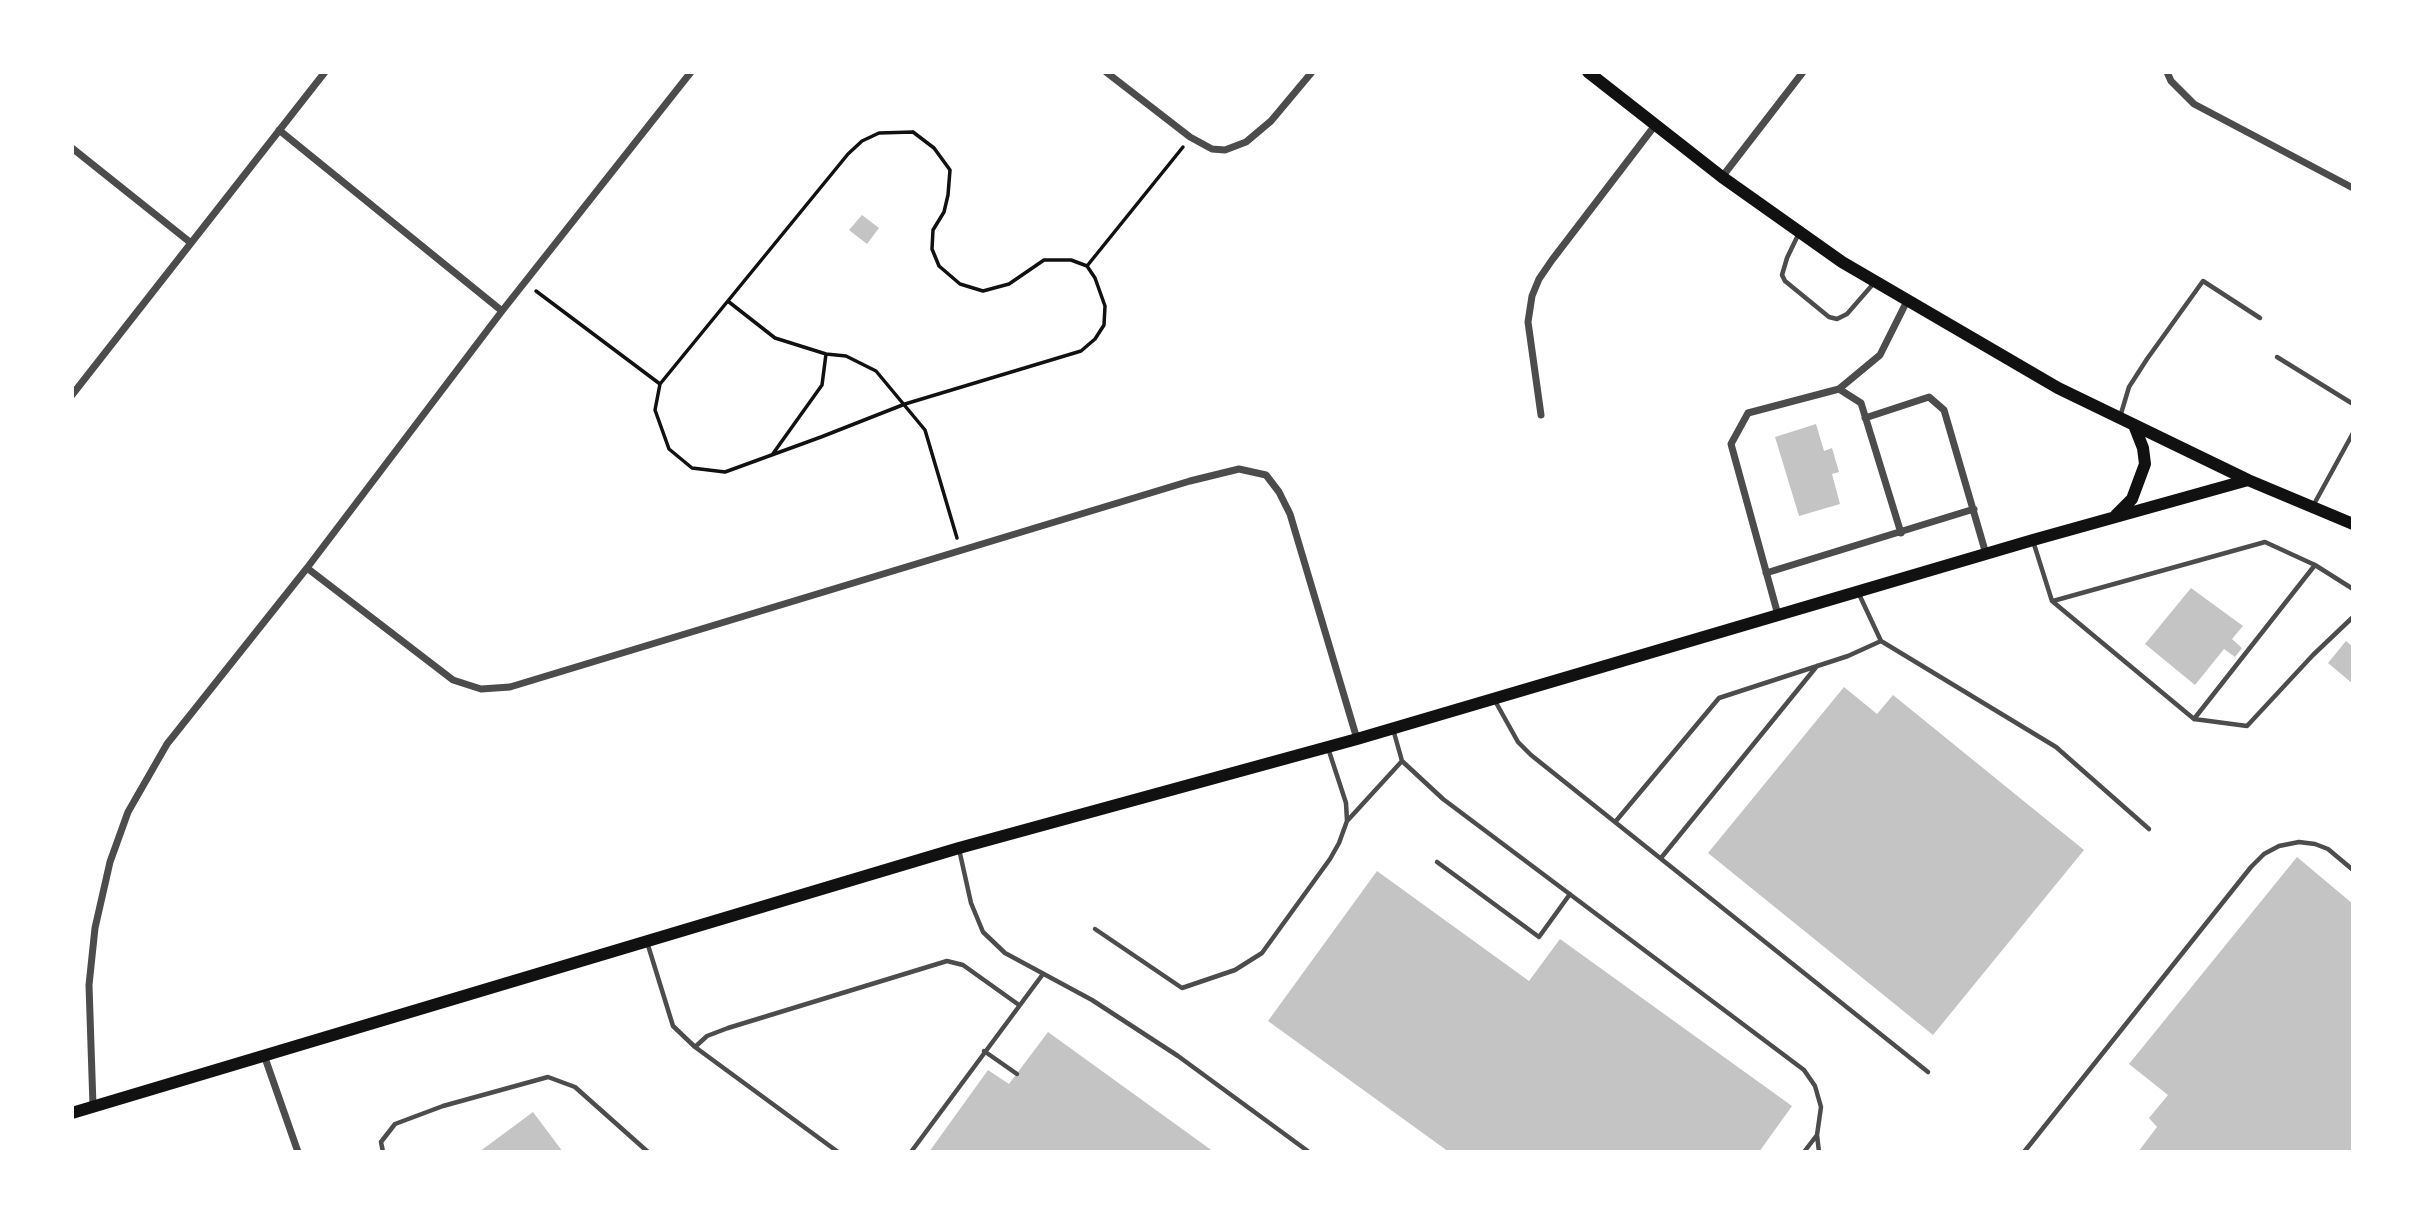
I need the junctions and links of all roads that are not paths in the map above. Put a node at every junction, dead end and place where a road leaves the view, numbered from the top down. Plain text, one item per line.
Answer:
1 (325, 72) edge
2 (691, 72) edge
3 (1106, 72) edge
4 (1312, 72) edge
5 (1588, 72) edge
6 (1802, 72) edge
7 (2167, 72) edge
8 (1656, 123) junction
9 (279, 130) junction
10 (72, 148) edge
11 (1722, 177) junction
12 (2353, 188) edge
13 (1800, 232) junction
14 (191, 243) junction
15 (1875, 282) junction
16 (1907, 300) junction
17 (502, 311) junction
18 (2260, 318) dead end
19 (2277, 357) dead end
20 (1839, 389) junction
21 (72, 395) edge
22 (2353, 404) edge
23 (1541, 415) dead end
24 (1865, 418) junction
25 (2119, 418) junction
26 (2134, 425) junction
27 (2353, 433) edge
28 (2248, 480) junction
29 (2313, 507) junction
30 (1974, 509) junction
31 (2115, 517) junction
32 (2353, 524) edge
33 (1901, 533) junction
34 (2033, 540) junction
35 (1986, 554) junction
36 (2315, 565) junction
37 (307, 568) junction
38 (1766, 573) junction
39 (2353, 589) edge
40 (1857, 591) junction
41 (2052, 601) junction
42 (1778, 615) junction
43 (2353, 617) edge
44 (1881, 641) junction
45 (1818, 666) junction
46 (1494, 699) junction
47 (2194, 719) junction
48 (1393, 728) junction
49 (1357, 739) junction
50 (1328, 747) junction
51 (1402, 761) junction
52 (1347, 821) junction
53 (1616, 821) junction
54 (2149, 829) dead end
55 (959, 848) junction
56 (1661, 858) junction
57 (1437, 862) dead end
58 (2353, 870) edge
59 (1570, 894) junction
60 (1096, 929) dead end
61 (647, 941) junction
62 (1043, 974) junction
63 (1018, 1005) junction
64 (695, 1047) junction
65 (984, 1051) junction
66 (264, 1054) junction
67 (1928, 1072) dead end
68 (1017, 1074) dead end
69 (93, 1106) junction
70 (72, 1113) edge
71 (1817, 1135) junction
72 (298, 1152) edge
73 (383, 1152) edge
74 (648, 1152) edge
75 (838, 1152) edge
76 (911, 1152) edge
77 (1309, 1152) edge
78 (1804, 1152) edge
79 (1819, 1152) edge
80 (2024, 1152) edge

1 - 9 street
2 - 17 street
3 - 4 street
5 - 8 main road
6 - 11 street
7 - 12 street
8 - 11 main road
8 - 23 street
9 - 14 street
9 - 17 street
10 - 14 street
11 - 13 main road
13 - 15 main road
13 - 15 lane
14 - 21 street
15 - 16 main road
16 - 20 street
16 - 25 main road
17 - 37 street
18 - 25 lane
19 - 22 lane
20 - 24 street
20 - 38 street
24 - 30 street
24 - 33 street
25 - 26 main road
26 - 28 main road
26 - 31 main road
27 - 29 lane
28 - 29 main road
28 - 31 main road
29 - 32 main road
30 - 33 street
30 - 35 street
31 - 34 main road
33 - 38 street
34 - 35 main road
34 - 41 lane
35 - 40 main road
36 - 39 lane
36 - 41 lane
36 - 47 lane
37 - 49 street
37 - 69 street
38 - 42 street
40 - 42 main road
40 - 44 lane
41 - 47 lane
42 - 46 main road
43 - 47 lane
44 - 45 lane
44 - 54 lane
45 - 53 lane
45 - 56 lane
46 - 48 main road
46 - 53 lane
48 - 49 main road
48 - 51 lane
49 - 50 main road
50 - 52 lane
50 - 55 main road
51 - 52 lane
51 - 59 lane
52 - 60 lane
53 - 56 lane
55 - 61 main road
55 - 62 lane
56 - 67 lane
57 - 59 lane
58 - 80 lane
59 - 71 lane
61 - 64 lane
61 - 66 main road
62 - 63 lane
62 - 77 lane
63 - 64 lane
63 - 65 lane
64 - 75 lane
65 - 68 lane
65 - 76 lane
66 - 69 main road
66 - 72 street
69 - 70 main road
71 - 78 lane
71 - 79 lane
73 - 74 lane

